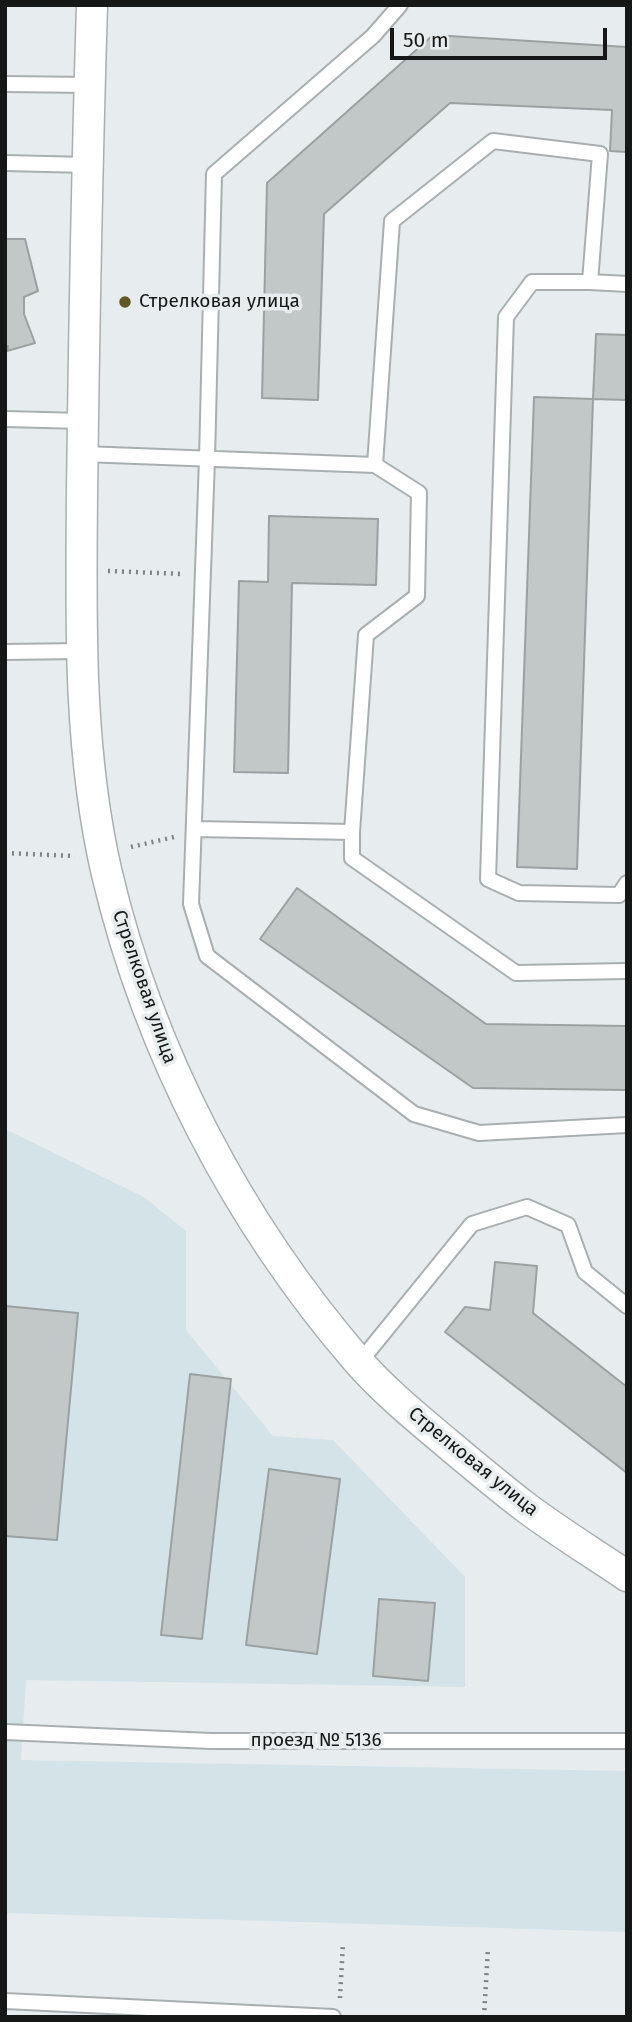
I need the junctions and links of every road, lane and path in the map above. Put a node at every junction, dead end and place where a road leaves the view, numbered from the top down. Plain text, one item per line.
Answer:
1 (92, 5) edge
2 (400, 5) edge
3 (5, 84) edge
4 (90, 85) junction
5 (5, 163) edge
6 (87, 165) junction
7 (590, 282) junction
8 (627, 284) edge
9 (5, 419) edge
10 (83, 421) junction
11 (83, 454) junction
12 (207, 459) junction
13 (375, 465) junction
14 (107, 571) dead end
15 (203, 575) junction
16 (81, 651) junction
17 (5, 652) edge
18 (195, 829) junction
19 (352, 832) junction
20 (5, 853) edge
21 (103, 853) junction
22 (627, 883) edge
23 (627, 971) edge
24 (627, 1125) edge
25 (627, 1306) edge
26 (359, 1363) junction
27 (627, 1576) edge
28 (5, 1732) edge
29 (627, 1741) edge
30 (343, 1943) dead end
31 (488, 1948) dead end
32 (5, 2001) edge
33 (336, 2011) edge
34 (484, 2017) edge

1 - 4 street, Стрелковая улица
2 - 12 lane
3 - 4 lane
4 - 6 street, Стрелковая улица
5 - 6 lane
6 - 10 street, Стрелковая улица
7 - 8 lane
7 - 13 lane
7 - 22 lane
9 - 10 lane
10 - 11 street, Стрелковая улица
11 - 12 lane
11 - 16 street, Стрелковая улица
12 - 13 lane
12 - 15 lane
13 - 19 lane
14 - 15 path
15 - 18 lane
16 - 17 lane
16 - 21 street, Стрелковая улица
18 - 19 lane
18 - 21 path
18 - 24 lane
19 - 23 lane
20 - 21 path
21 - 26 street, Стрелковая улица
25 - 26 lane
26 - 27 street, Стрелковая улица
28 - 29 lane, проезд № 5136
30 - 33 path
31 - 34 path
32 - 33 lane

